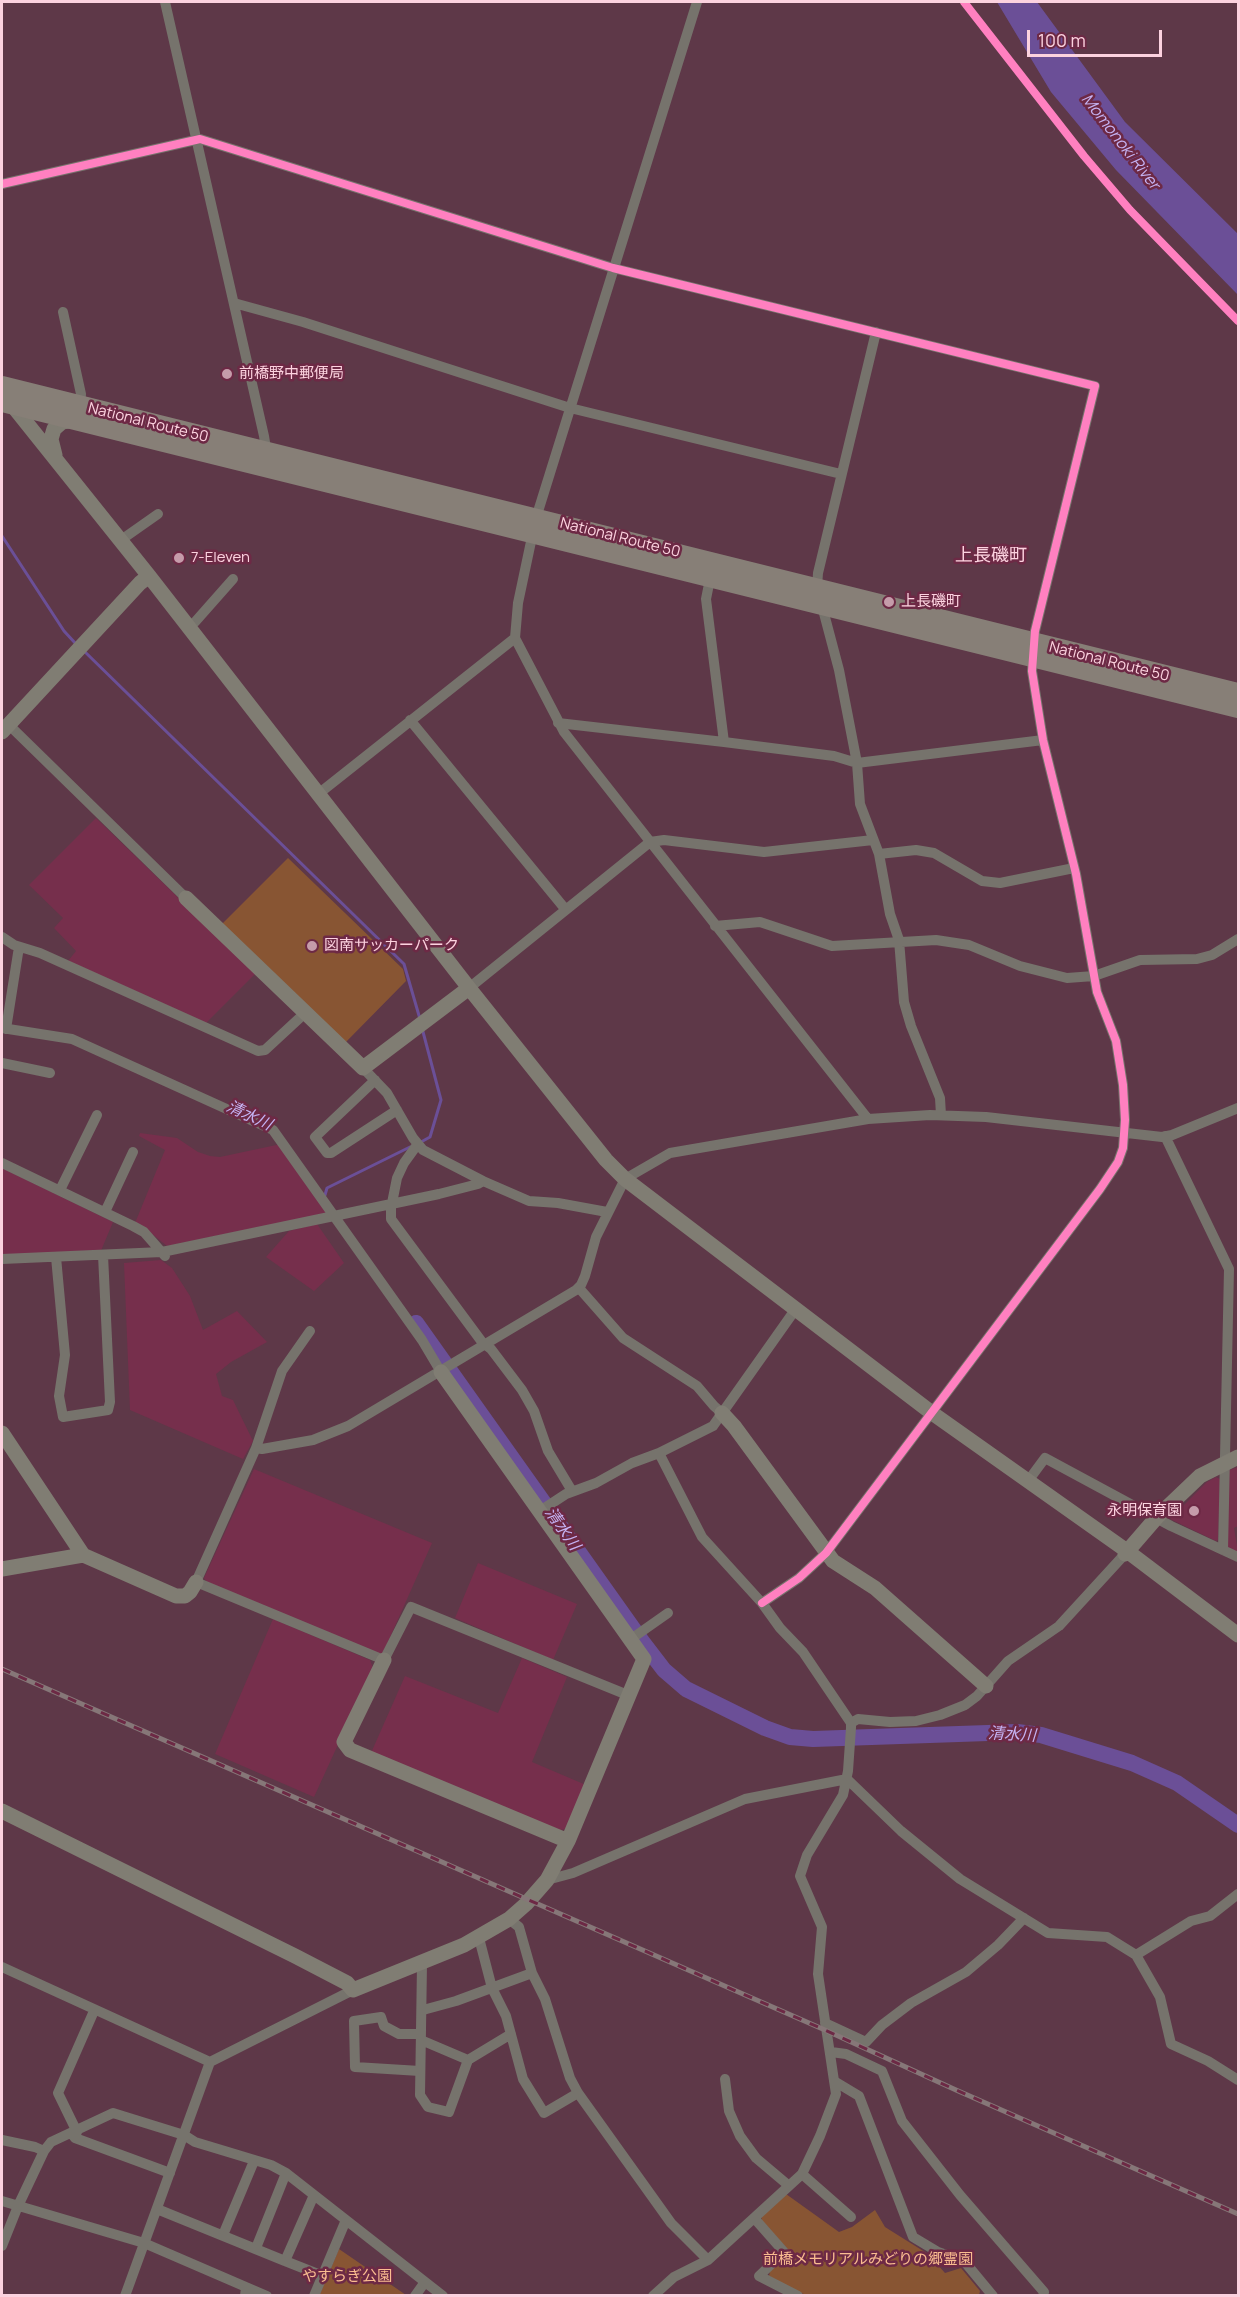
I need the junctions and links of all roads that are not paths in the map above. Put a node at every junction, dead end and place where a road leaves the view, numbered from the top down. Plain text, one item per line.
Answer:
1 (165, 2) edge
2 (697, 2) edge
3 (196, 139) junction
4 (2, 184) edge
5 (614, 268) junction
6 (234, 303) junction
7 (63, 312) dead end
8 (876, 332) junction
9 (2, 386) edge
10 (5, 399) edge
11 (570, 408) junction
12 (77, 413) junction
13 (55, 458) junction
14 (267, 459) junction
15 (841, 474) junction
16 (158, 514) dead end
17 (535, 525) junction
18 (121, 540) junction
19 (149, 576) junction
20 (233, 579) dead end
21 (710, 579) junction
22 (818, 596) junction
23 (188, 626) junction
24 (515, 638) junction
25 (1032, 650) junction
26 (1239, 693) edge
27 (1239, 708) edge
28 (410, 720) junction
29 (558, 723) junction
30 (4, 725) edge
31 (1044, 740) junction
32 (724, 741) junction
33 (857, 763) junction
34 (318, 795) junction
35 (873, 840) junction
36 (650, 842) junction
37 (879, 854) junction
38 (1074, 868) junction
39 (186, 898) joint
40 (566, 910) junction
41 (715, 926) junction
42 (2, 938) edge
43 (1239, 939) edge
44 (899, 940) junction
45 (19, 947) junction
46 (1094, 976) junction
47 (469, 988) junction
48 (305, 1013) junction
49 (4, 1029) edge
50 (2, 1064) edge
51 (363, 1068) junction
52 (50, 1073) dead end
53 (375, 1080) junction
54 (1239, 1108) edge
55 (397, 1110) junction
56 (97, 1115) dead end
57 (941, 1115) junction
58 (868, 1119) junction
59 (1124, 1133) junction
60 (1165, 1136) junction
61 (417, 1145) junction
62 (133, 1152) dead end
63 (2, 1163) edge
64 (624, 1179) junction
65 (483, 1181) junction
66 (60, 1190) junction
67 (393, 1204) junction
68 (105, 1212) junction
69 (607, 1212) junction
70 (337, 1216) junction
71 (164, 1254) junction
72 (103, 1256) junction
73 (56, 1257) junction
74 (2, 1259) edge
75 (579, 1288) junction
76 (795, 1310) junction
77 (310, 1331) dead end
78 (485, 1345) junction
79 (445, 1369) junction
80 (722, 1413) junction
81 (932, 1413) junction
82 (2, 1433) edge
83 (256, 1448) junction
84 (659, 1453) junction
85 (1232, 1460) edge
86 (1028, 1481) junction
87 (572, 1491) junction
88 (544, 1508) junction
89 (1156, 1517) junction
90 (1223, 1550) junction
91 (1126, 1552) junction
92 (826, 1553) junction
93 (83, 1555) junction
94 (1239, 1557) edge
95 (2, 1569) edge
96 (196, 1582) junction
97 (762, 1603) junction
98 (668, 1613) dead end
99 (1239, 1635) edge
100 (635, 1636) junction
101 (384, 1660) junction
102 (986, 1686) junction
103 (630, 1696) junction
104 (850, 1723) junction
105 (847, 1779) junction
106 (2, 1810) edge
107 (568, 1841) junction
108 (547, 1880) junction
109 (1239, 1894) edge
110 (1024, 1918) junction
111 (509, 1919) junction
112 (479, 1938) junction
113 (1136, 1955) junction
114 (423, 1964) junction
115 (2, 1967) edge
116 (532, 1973) junction
117 (492, 1988) junction
118 (353, 1990) junction
119 (423, 2010) junction
120 (94, 2011) junction
121 (825, 2022) junction
122 (511, 2034) junction
123 (421, 2037) junction
124 (831, 2052) junction
125 (468, 2060) junction
126 (210, 2062) junction
127 (420, 2071) junction
128 (725, 2079) dead end
129 (1239, 2080) edge
130 (834, 2081) junction
131 (578, 2093) junction
132 (75, 2133) junction
133 (184, 2135) junction
134 (2, 2140) edge
135 (44, 2151) junction
136 (254, 2161) junction
137 (170, 2173) junction
138 (286, 2173) junction
139 (802, 2174) junction
140 (788, 2185) junction
141 (314, 2195) junction
142 (2, 2201) edge
143 (18, 2206) junction
144 (157, 2210) junction
145 (851, 2217) dead end
146 (754, 2218) junction
147 (346, 2220) junction
148 (223, 2235) junction
149 (144, 2243) junction
150 (2, 2246) edge
151 (256, 2248) junction
152 (708, 2260) junction
153 (285, 2261) junction
154 (323, 2276) junction
155 (425, 2282) junction
156 (245, 2291) edge
157 (125, 2295) edge
158 (267, 2295) edge
159 (314, 2295) edge
160 (415, 2295) edge
161 (443, 2295) edge
162 (653, 2295) edge
163 (798, 2295) edge
164 (993, 2295) edge
165 (1043, 2295) edge

1 - 3 street
2 - 5 street
3 - 4 street
3 - 5 street
3 - 6 street
5 - 8 street
5 - 11 street
6 - 11 street
6 - 14 street
7 - 12 street
8 - 15 street
8 - 25 street
9 - 12 highway, National Route 50
10 - 12 highway, National Route 50
10 - 13 street
11 - 15 street
11 - 17 street
12 - 13 street
12 - 14 highway, National Route 50
13 - 18 street
14 - 17 highway, National Route 50
15 - 22 street
16 - 18 street
17 - 21 highway, National Route 50
17 - 22 highway, National Route 50
17 - 24 street
18 - 19 street
19 - 23 street
19 - 30 street
20 - 23 street
21 - 22 highway, National Route 50
21 - 32 street
22 - 25 highway, National Route 50
22 - 33 street
23 - 34 street
24 - 28 street
24 - 29 street
25 - 26 highway, National Route 50
25 - 27 highway, National Route 50
25 - 31 street
28 - 34 street
28 - 40 street
29 - 32 street
29 - 36 street
30 - 39 street
31 - 33 street
31 - 38 street
32 - 33 street
33 - 35 street
34 - 47 street
35 - 36 street
35 - 37 street
36 - 40 street
36 - 41 street
37 - 38 street
37 - 44 street
38 - 46 street
39 - 48 street
40 - 47 street
41 - 44 street
41 - 58 street
42 - 45 street
43 - 46 street
44 - 46 street
44 - 57 street
45 - 48 street
45 - 49 street
46 - 59 street
47 - 51 street
47 - 64 street
48 - 51 street
49 - 70 street
50 - 52 street
51 - 53 street
53 - 55 street
53 - 55 street
54 - 60 street
55 - 61 street
56 - 66 street
57 - 58 street
57 - 59 street
58 - 64 street
59 - 60 street
59 - 81 street
60 - 85 street
61 - 65 street
61 - 67 street
62 - 68 street
63 - 66 street
64 - 69 street
64 - 76 street
65 - 67 street
65 - 69 street
66 - 68 street
67 - 70 street
67 - 78 street
68 - 71 street
69 - 75 street
70 - 71 street
70 - 79 street
71 - 72 street
72 - 73 street
72 - 73 street
73 - 74 street
75 - 78 street
75 - 80 street
76 - 80 street
76 - 81 street
77 - 83 street
78 - 79 street
78 - 87 street
79 - 83 street
79 - 88 street
80 - 84 street
80 - 92 street
81 - 86 street
81 - 92 street
82 - 93 street
83 - 96 street
84 - 87 street
84 - 97 street
85 - 89 street
85 - 90 street
86 - 89 street
86 - 91 street
87 - 88 street
88 - 100 street
89 - 90 street
89 - 91 street
90 - 94 street
91 - 99 street
91 - 102 street
92 - 97 street
92 - 102 street
93 - 95 street
93 - 96 street
96 - 101 street
97 - 104 street
98 - 100 street
100 - 103 street
101 - 103 street
101 - 107 street
102 - 104 street
103 - 107 street
104 - 105 street
105 - 108 street
105 - 110 street
105 - 121 street
106 - 118 street
107 - 108 street
108 - 111 street
109 - 113 street
110 - 113 street
110 - 121 street
111 - 112 street
111 - 116 street
112 - 114 street
112 - 117 street
113 - 129 street
114 - 118 street
114 - 119 street
115 - 120 street
116 - 117 street
116 - 131 street
117 - 119 street
117 - 122 street
118 - 126 street
119 - 123 street
120 - 126 street
120 - 132 street
121 - 124 street
122 - 125 street
122 - 131 street
123 - 125 street
123 - 127 street
123 - 127 street
124 - 130 street
124 - 165 street
125 - 127 street
126 - 133 street
128 - 140 street
130 - 139 street
130 - 164 street
131 - 152 street
132 - 133 street
132 - 135 street
132 - 137 street
133 - 136 street
133 - 137 street
134 - 135 street
135 - 143 street
136 - 138 street
136 - 148 street
137 - 144 street
138 - 141 street
138 - 151 street
139 - 140 street
139 - 145 street
140 - 146 street
141 - 147 street
141 - 153 street
142 - 143 street
143 - 149 street
143 - 150 street
144 - 148 street
144 - 149 street
146 - 152 street
146 - 163 street
147 - 154 street
147 - 155 street
148 - 151 street
149 - 156 street
149 - 157 street
151 - 153 street
152 - 162 street
153 - 154 street
154 - 159 street
155 - 160 street
155 - 161 street
156 - 158 street

